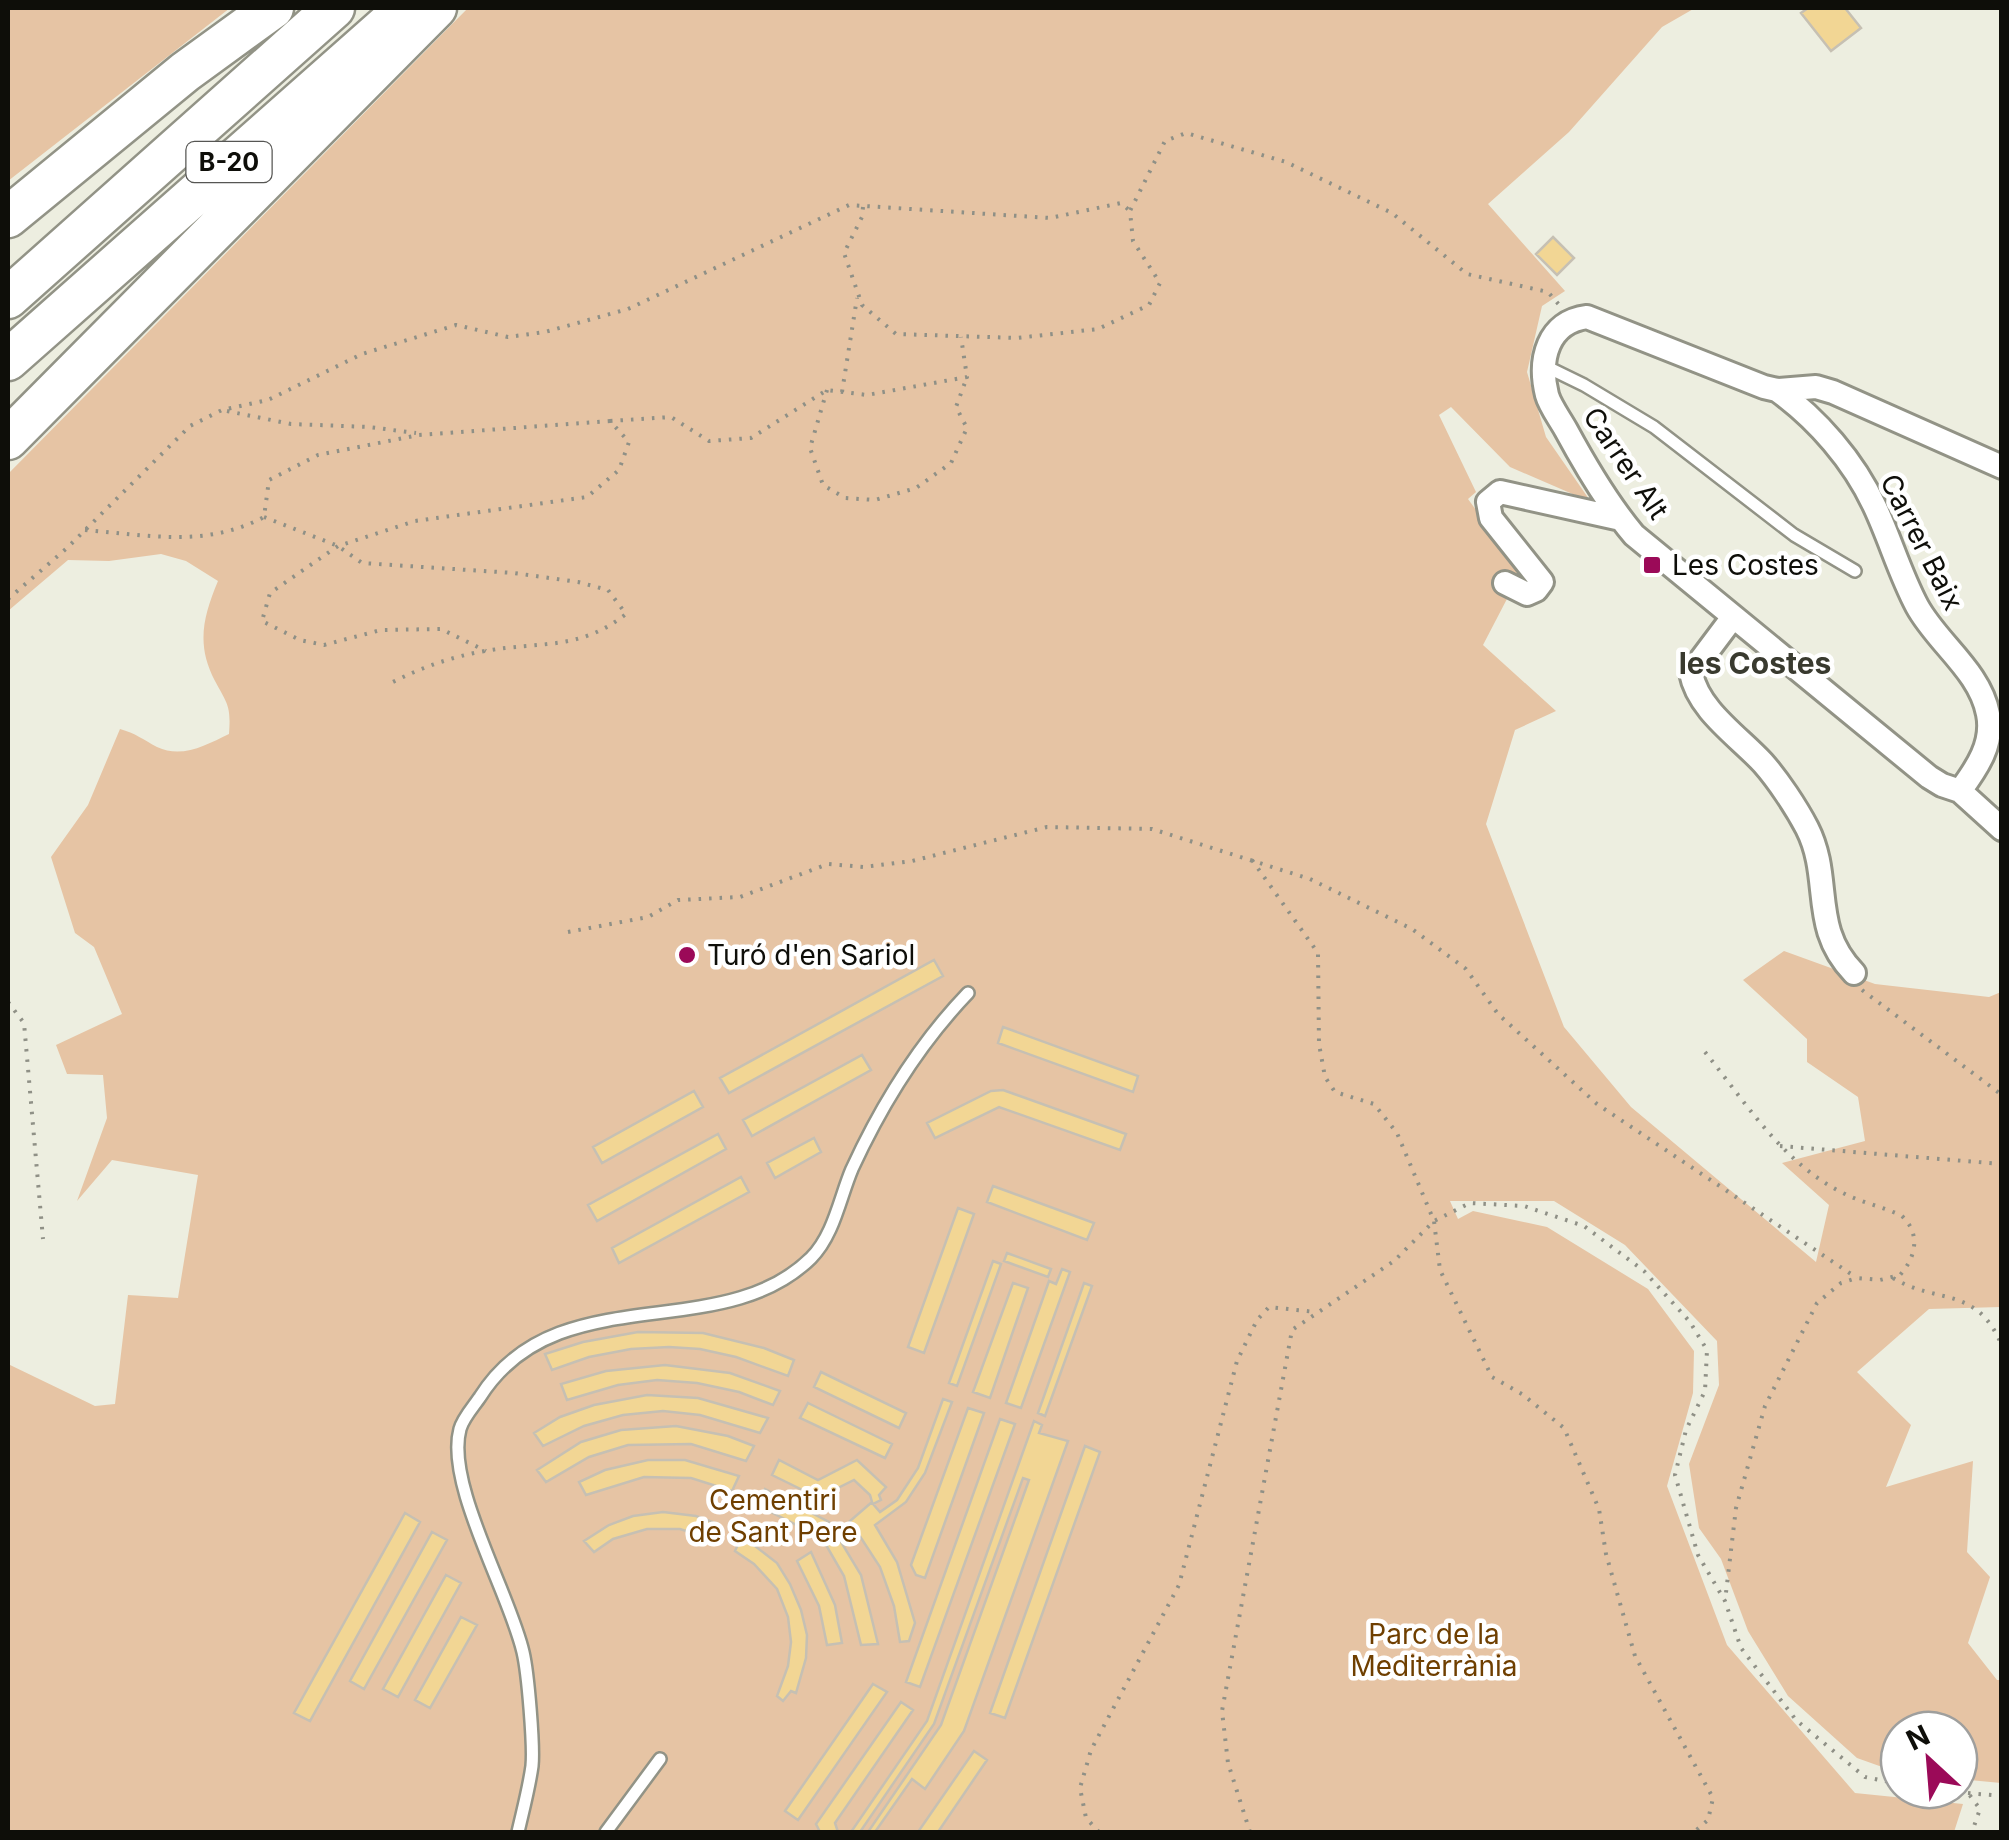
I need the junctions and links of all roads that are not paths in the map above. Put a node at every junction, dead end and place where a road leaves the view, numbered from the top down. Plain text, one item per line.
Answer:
1 (273, 8) edge
2 (334, 8) edge
3 (406, 8) edge
4 (436, 8) edge
5 (8, 217) edge
6 (8, 298) edge
7 (8, 360) edge
8 (1545, 366) junction
9 (1777, 390) junction
10 (1846, 397) junction
11 (1820, 426) junction
12 (8, 439) edge
13 (2002, 467) edge
14 (1620, 519) junction
15 (1855, 571) dead end
16 (1505, 582) dead end
17 (1734, 617) junction
18 (1960, 791) junction
19 (1993, 809) edge
20 (2002, 829) edge
21 (1854, 973) road end
22 (968, 993) dead end
23 (660, 1760) dead end
24 (518, 1832) edge
25 (606, 1832) edge

1 - 5 highway
2 - 6 highway, B-20
3 - 7 highway, B-20
4 - 12 highway
8 - 9 street
8 - 14 street, Carrer Alt
8 - 15 lane
9 - 10 street
9 - 11 street, Carrer Baix
10 - 11 street
10 - 13 street
11 - 18 street, Carrer Baix
14 - 16 street
14 - 17 street, Carrer Alt
17 - 18 street, Carrer Alt
17 - 21 street
18 - 19 street, Carrer Alt
19 - 20 street, Carrer Alt
22 - 24 lane
23 - 25 lane

